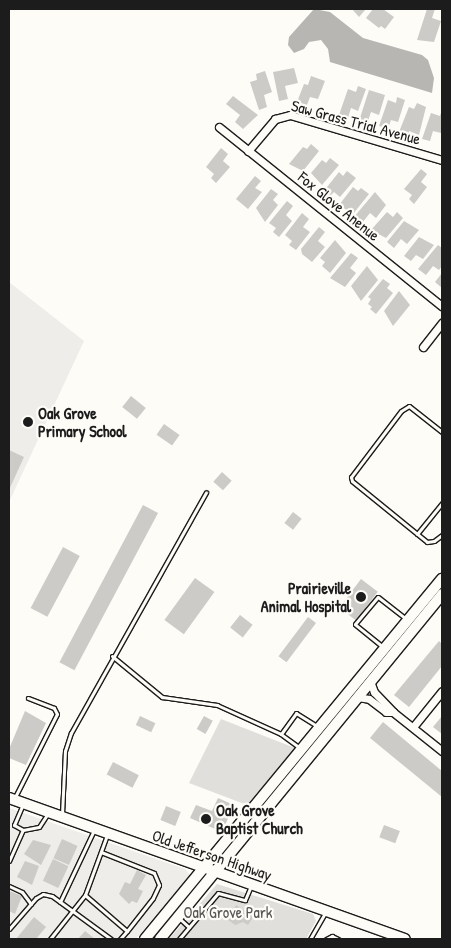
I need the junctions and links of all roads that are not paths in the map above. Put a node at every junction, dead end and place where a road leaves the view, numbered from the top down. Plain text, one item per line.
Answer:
1 (218, 127) dead end
2 (248, 151) junction
3 (442, 160) edge
4 (442, 306) edge
5 (442, 323) edge
6 (423, 347) dead end
7 (442, 432) edge
8 (206, 492) dead end
9 (442, 503) edge
10 (417, 534) junction
11 (442, 535) edge
12 (442, 579) edge
13 (442, 594) edge
14 (408, 621) junction
15 (386, 649) junction
16 (112, 656) junction
17 (370, 681) junction
18 (442, 691) edge
19 (357, 697) junction
20 (28, 698) dead end
21 (376, 699) junction
22 (413, 726) junction
23 (321, 728) junction
24 (281, 734) junction
25 (303, 750) junction
26 (442, 751) edge
27 (15, 800) edge
28 (48, 812) junction
29 (61, 817) junction
30 (9, 823) edge
31 (14, 825) junction
32 (94, 829) junction
33 (23, 830) junction
34 (108, 834) junction
35 (101, 852) junction
36 (9, 861) edge
37 (203, 869) junction
38 (216, 873) junction
39 (252, 885) junction
40 (9, 886) edge
41 (85, 895) junction
42 (60, 902) junction
43 (31, 904) junction
44 (72, 912) junction
45 (325, 913) junction
46 (178, 918) junction
47 (11, 924) edge
48 (189, 926) junction
49 (9, 929) edge
50 (127, 931) junction
51 (50, 939) edge
52 (112, 939) edge
53 (120, 939) edge
54 (145, 939) edge
55 (160, 939) edge
56 (179, 939) edge
57 (310, 939) edge
58 (326, 939) edge
59 (338, 939) edge
60 (405, 939) edge

1 - 2 street, Fox Glove Anenue
2 - 3 street, Saw Grass Trial Avenue
2 - 4 street, Fox Glove Anenue
5 - 6 street
7 - 10 lane
8 - 16 lane
9 - 10 lane
10 - 11 lane
12 - 14 main road
13 - 17 main road
14 - 15 main road
14 - 15 lane
15 - 23 main road
16 - 24 lane
16 - 29 lane
17 - 19 main road
17 - 21 street
18 - 22 street
19 - 21 street
19 - 38 main road
20 - 27 lane
21 - 22 street
22 - 26 street
23 - 24 lane
23 - 25 main road
24 - 25 lane
25 - 37 main road
27 - 28 main road, Old Jefferson Highway
27 - 31 lane
28 - 29 main road, Old Jefferson Highway
28 - 33 lane
29 - 32 main road, Old Jefferson Highway
30 - 31 lane
31 - 33 lane
32 - 34 main road, Old Jefferson Highway
32 - 42 lane
33 - 36 lane
34 - 35 lane
34 - 37 main road, Old Jefferson Highway
35 - 41 lane
35 - 50 lane
37 - 38 main road, Old Jefferson Highway
37 - 54 main road
38 - 39 main road, Old Jefferson Highway
38 - 46 main road
39 - 45 main road, Old Jefferson Highway
39 - 48 lane
40 - 43 lane
41 - 44 lane
41 - 50 lane
42 - 43 lane
42 - 44 lane
43 - 47 lane
44 - 51 lane
44 - 52 lane
45 - 57 lane
45 - 60 main road, Old Jefferson Highway
46 - 48 lane
46 - 55 main road
47 - 49 lane
48 - 56 lane
50 - 53 lane
58 - 59 lane

